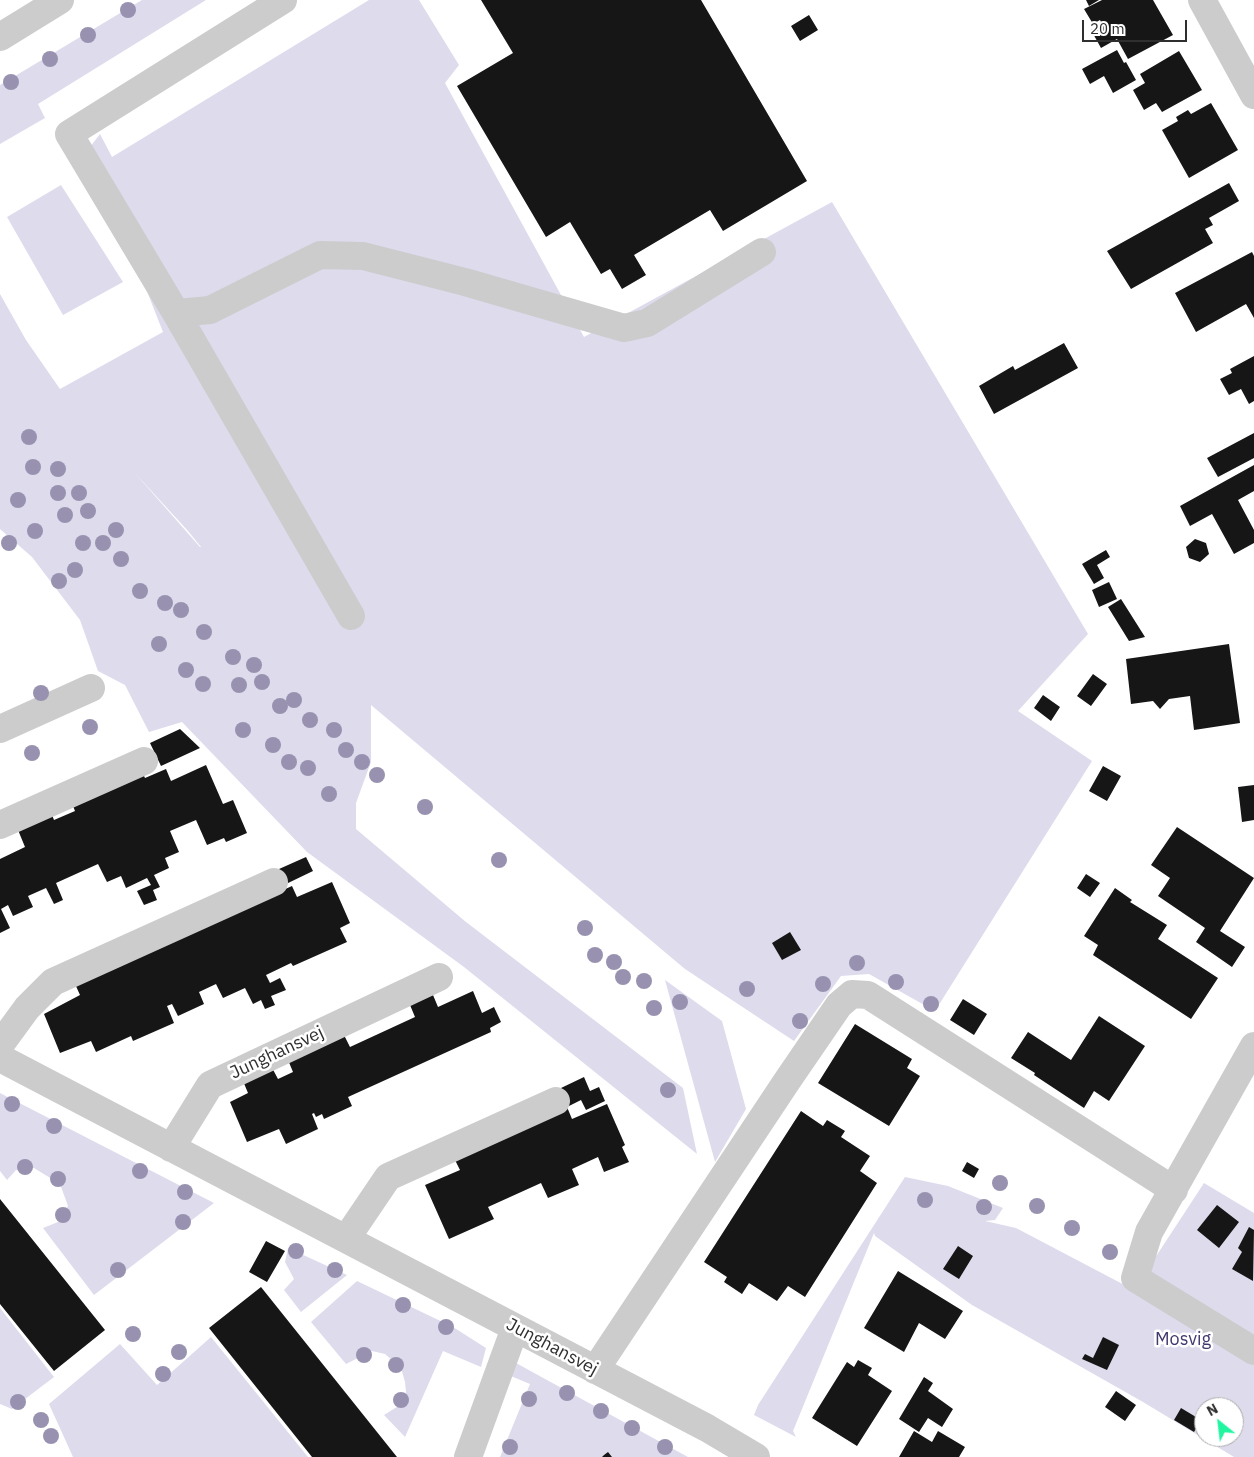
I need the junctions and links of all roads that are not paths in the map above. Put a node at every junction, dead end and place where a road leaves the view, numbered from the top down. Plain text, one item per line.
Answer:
1 (60, 0) edge
2 (283, 0) edge
3 (1202, 0) edge
4 (0, 37) edge
5 (1254, 96) edge
6 (762, 252) dead end
7 (176, 313) junction
8 (350, 616) dead end
9 (91, 688) dead end
10 (0, 729) edge
11 (144, 761) dead end
12 (0, 826) edge
13 (274, 882) dead end
14 (439, 977) dead end
15 (0, 1045) edge
16 (1254, 1046) edge
17 (0, 1058) edge
18 (556, 1101) dead end
19 (171, 1148) junction
20 (1174, 1190) junction
21 (346, 1239) junction
22 (515, 1328) junction
23 (1254, 1351) edge
24 (595, 1370) junction
25 (468, 1457) edge
26 (756, 1457) edge

1 - 4 street
2 - 7 street
3 - 5 street
6 - 7 street
7 - 8 street
9 - 10 street
11 - 12 street
13 - 15 street
14 - 19 street, Junghansvej
16 - 20 street
17 - 19 street, Junghansvej
18 - 21 street
19 - 21 street, Junghansvej
20 - 23 street
20 - 24 street
21 - 22 street, Junghansvej
22 - 24 street, Junghansvej
22 - 25 street
24 - 26 street, Junghansvej

